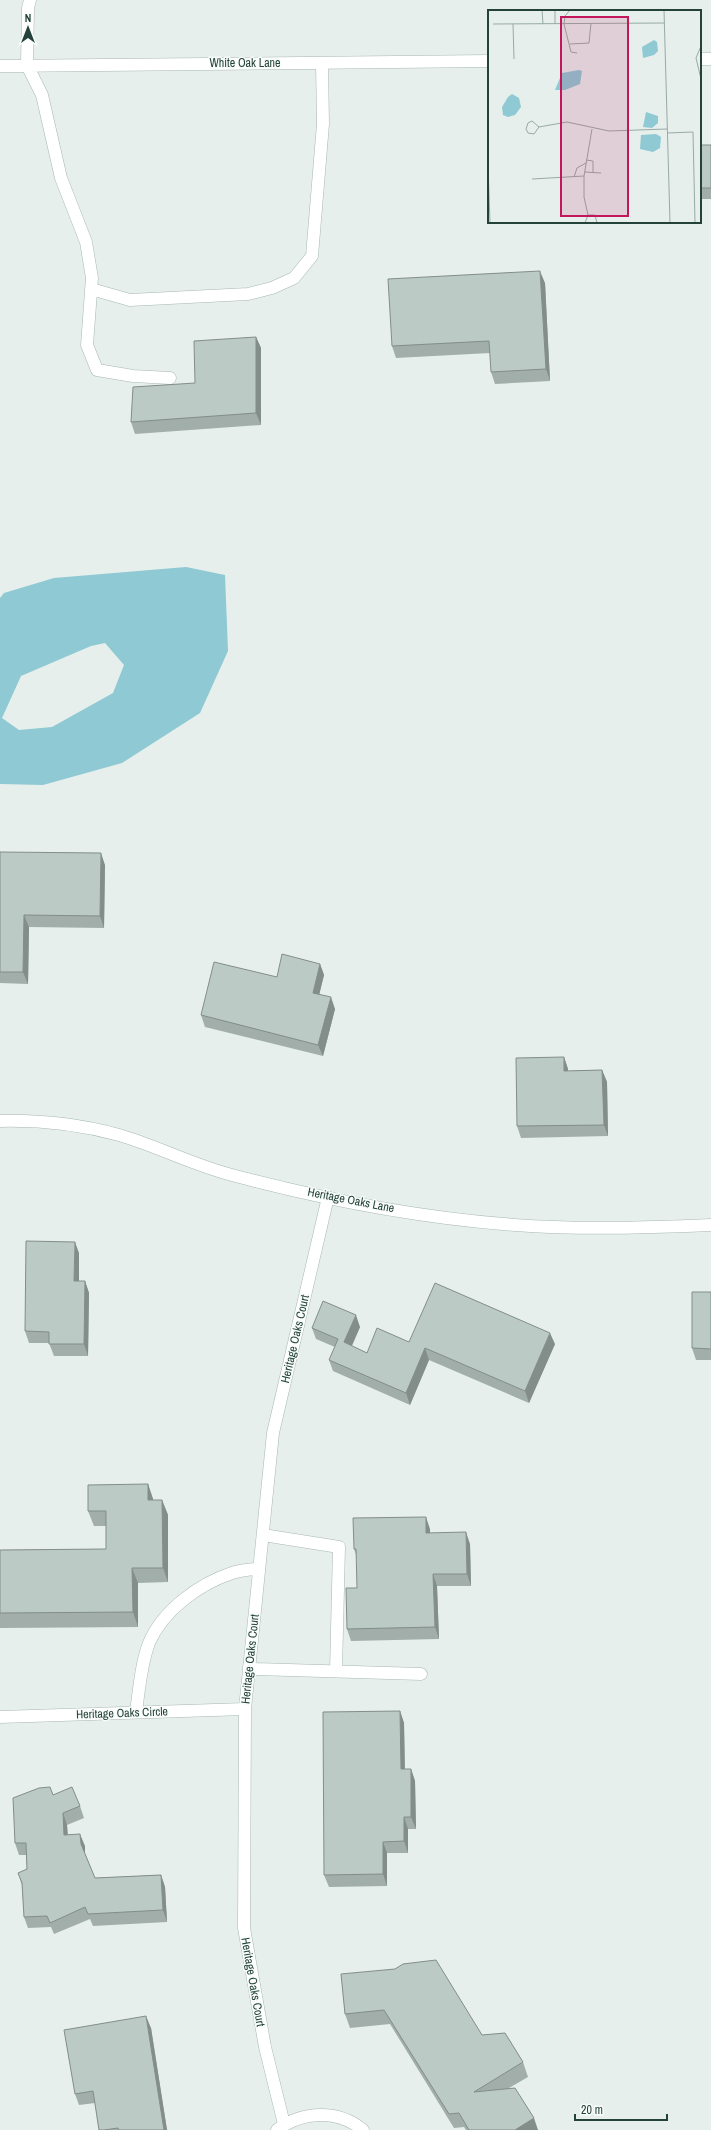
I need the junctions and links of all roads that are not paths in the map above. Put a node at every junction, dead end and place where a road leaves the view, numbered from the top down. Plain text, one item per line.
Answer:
1 (30, 0) edge
2 (488, 61) edge
3 (322, 63) junction
4 (27, 65) junction
5 (0, 66) edge
6 (91, 289) junction
7 (170, 378) dead end
8 (0, 1121) edge
9 (328, 1197) junction
10 (711, 1225) edge
11 (262, 1535) junction
12 (259, 1568) junction
13 (249, 1667) junction
14 (336, 1671) junction
15 (420, 1674) dead end
16 (245, 1709) junction
17 (136, 1712) junction
18 (0, 1717) edge
19 (280, 2127) edge
20 (363, 2130) edge

1 - 4 street
2 - 3 street, White Oak Lane
3 - 4 street, White Oak Lane
3 - 6 street
4 - 5 street, White Oak Lane
4 - 6 street
6 - 7 street
8 - 9 street, Heritage Oaks Lane
9 - 10 street, Heritage Oaks Lane
9 - 11 street, Heritage Oaks Court
11 - 12 street, Heritage Oaks Court
11 - 14 street
12 - 13 street, Heritage Oaks Court
12 - 17 street
13 - 14 street
13 - 16 street, Heritage Oaks Court
14 - 15 street
16 - 17 street, Heritage Oaks Circle
16 - 19 street, Heritage Oaks Court
17 - 18 street, Heritage Oaks Circle
19 - 20 street, Heritage Oaks Court

